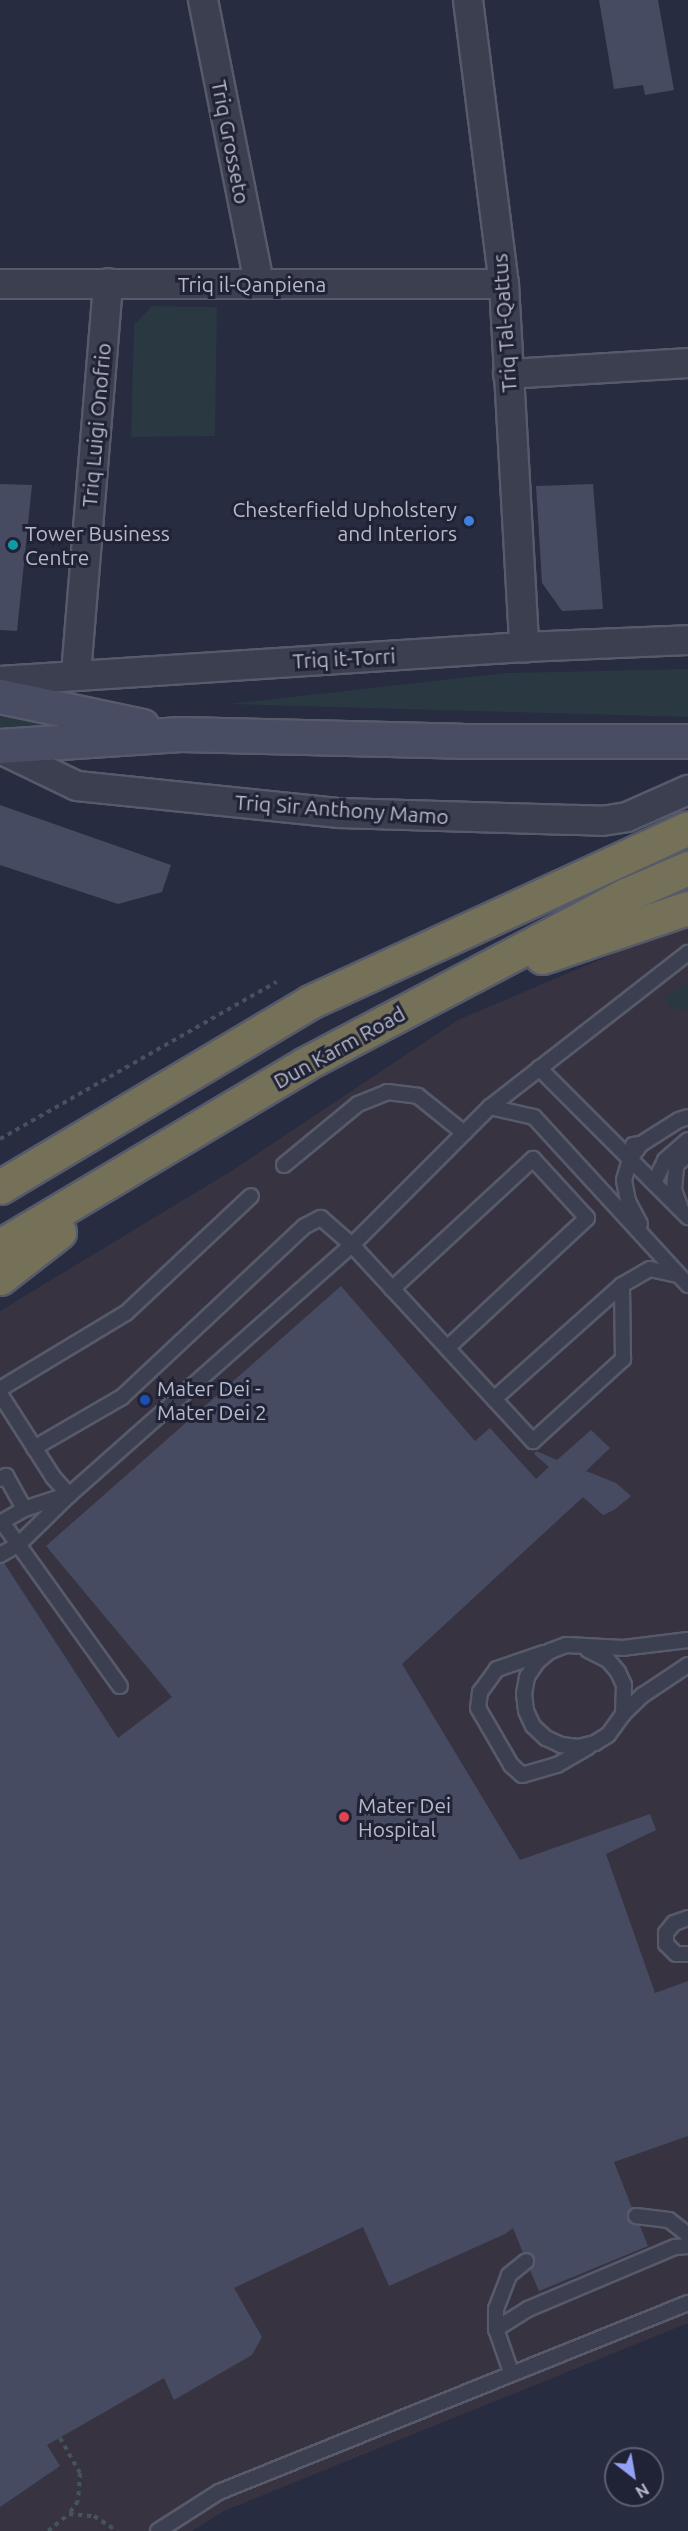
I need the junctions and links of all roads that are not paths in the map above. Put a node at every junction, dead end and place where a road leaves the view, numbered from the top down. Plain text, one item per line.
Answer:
1 (203, 0) edge
2 (468, 0) edge
3 (108, 283) junction
4 (0, 284) edge
5 (260, 284) junction
6 (504, 284) junction
7 (688, 363) edge
8 (508, 374) junction
9 (688, 640) edge
10 (524, 647) junction
11 (76, 674) junction
12 (0, 681) edge
13 (0, 696) edge
14 (181, 734) junction
15 (688, 741) edge
16 (0, 747) edge
17 (688, 790) edge
18 (688, 828) edge
19 (688, 868) edge
20 (688, 908) edge
21 (688, 953) edge
22 (439, 992) junction
23 (310, 1002) junction
24 (539, 1068) junction
25 (490, 1107) junction
26 (688, 1117) edge
27 (464, 1133) junction
28 (611, 1139) junction
29 (688, 1140) edge
30 (177, 1141) junction
31 (641, 1144) junction
32 (688, 1155) edge
33 (630, 1159) junction
34 (0, 1163) edge
35 (284, 1166) dead end
36 (654, 1183) junction
37 (0, 1187) edge
38 (251, 1196) dead end
39 (685, 1214) edge
40 (650, 1242) junction
41 (352, 1245) junction
42 (0, 1246) edge
43 (0, 1278) edge
44 (683, 1280) edge
45 (622, 1285) junction
46 (392, 1289) junction
47 (447, 1348) junction
48 (0, 1389) edge
49 (0, 1394) edge
50 (495, 1399) junction
51 (34, 1448) junction
52 (0, 1479) edge
53 (69, 1495) junction
54 (24, 1509) junction
55 (1, 1522) edge
56 (18, 1544) junction
57 (0, 1555) edge
58 (688, 1640) edge
59 (576, 1647) junction
60 (550, 1651) junction
61 (688, 1665) edge
62 (120, 1686) dead end
63 (623, 1714) junction
64 (595, 1743) junction
65 (688, 1918) edge
66 (688, 1954) edge
67 (636, 2216) dead end
68 (688, 2235) edge
69 (688, 2246) edge
70 (526, 2261) dead end
71 (688, 2303) edge
72 (496, 2329) junction
73 (511, 2372) junction
74 (158, 2531) edge

1 - 5 street, Triq Grosseto
2 - 6 street, Triq Tal-Qattus
3 - 4 street, Triq il-Qanpiena
3 - 5 street, Triq il-Qanpiena
3 - 11 street, Triq Luigi Onofrio
5 - 6 street, Triq il-Qanpiena
6 - 8 street, Triq Tal-Qattus
7 - 8 street
8 - 10 street, Triq Tal-Qattus
9 - 10 street, Triq it-Torri
10 - 11 street, Triq it-Torri
11 - 12 street, Triq it-Torri
13 - 14 main road
14 - 15 main road, Triq Sir Anthony Mamo
14 - 16 main road, Triq Sir Anthony Mamo
16 - 17 street, Triq Sir Anthony Mamo
18 - 23 highway
19 - 22 highway, Dun Karm Road
20 - 22 highway
21 - 24 lane
22 - 30 highway, Dun Karm Road
23 - 34 highway
23 - 37 highway
24 - 25 lane
24 - 28 lane
25 - 27 lane
25 - 40 lane
26 - 31 lane
27 - 35 lane
27 - 41 lane
28 - 31 lane
28 - 33 lane
29 - 36 lane
30 - 42 highway, Dun Karm Road
30 - 43 highway
31 - 33 lane
32 - 39 lane
33 - 36 lane
33 - 40 lane
36 - 39 lane
38 - 48 lane
40 - 44 lane
41 - 46 lane
41 - 51 lane
41 - 53 lane
44 - 45 lane
45 - 50 lane
45 - 50 lane
46 - 47 lane
46 - 47 lane
47 - 50 lane
49 - 51 lane
51 - 53 lane
52 - 54 lane
53 - 54 lane
53 - 56 lane
54 - 55 lane
55 - 56 lane
56 - 57 lane
56 - 62 lane
58 - 59 lane
59 - 60 lane
59 - 63 lane
60 - 64 lane
60 - 64 lane
61 - 63 lane
63 - 64 lane
65 - 66 lane
67 - 68 lane
69 - 72 lane
70 - 72 lane
71 - 73 lane
72 - 73 lane
73 - 74 lane

